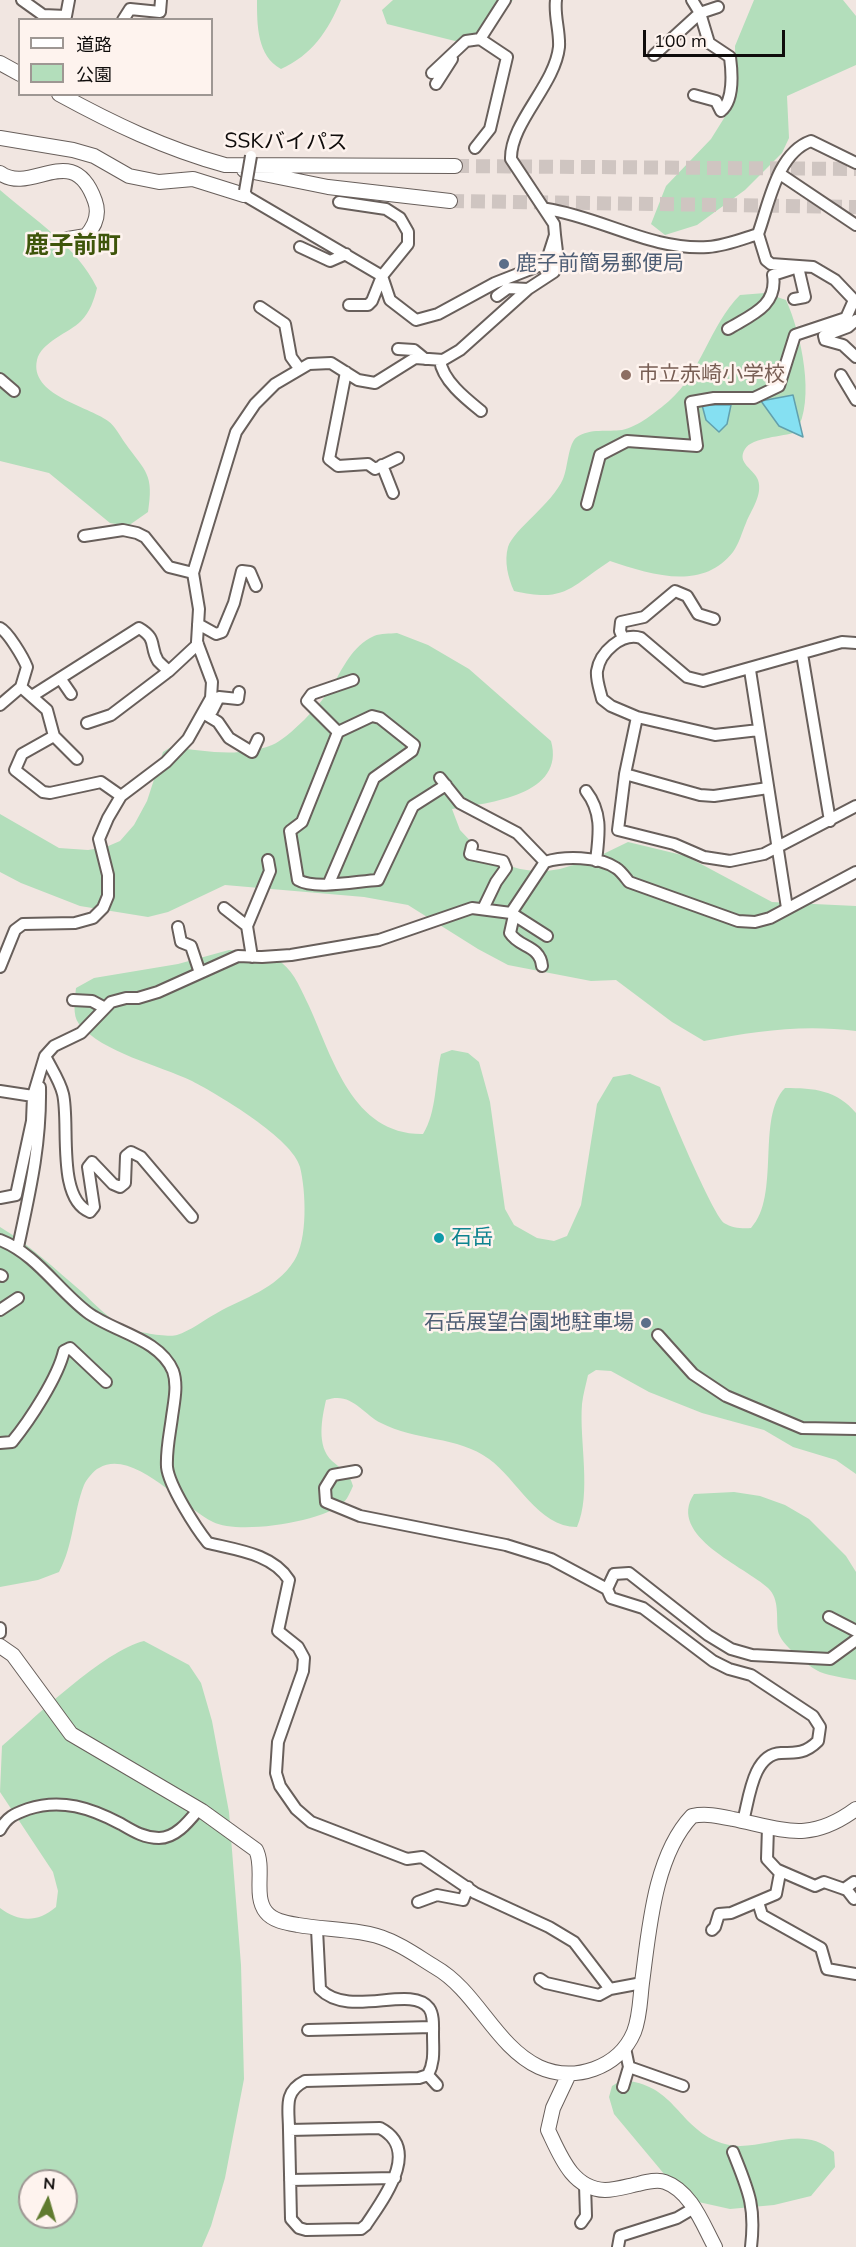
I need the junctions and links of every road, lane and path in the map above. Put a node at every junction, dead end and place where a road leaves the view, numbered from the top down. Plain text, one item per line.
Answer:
1 (22, 0) edge
2 (69, 0) edge
3 (122, 0) edge
4 (161, 0) edge
5 (505, 0) edge
6 (556, 0) edge
7 (692, 0) edge
8 (718, 6) dead end
9 (130, 9) junction
10 (700, 13) junction
11 (124, 18) edge
12 (480, 39) junction
13 (654, 55) dead end
14 (0, 63) edge
15 (18, 73) edge
16 (434, 79) dead end
17 (694, 95) dead end
18 (63, 96) edge
19 (0, 138) edge
20 (475, 148) dead end
21 (251, 156) dead end
22 (856, 163) edge
23 (225, 165) junction
24 (455, 166) tunnel mouth
25 (0, 173) edge
26 (780, 174) junction
27 (244, 193) junction
28 (339, 201) dead end
29 (450, 201) tunnel mouth
30 (547, 209) junction
31 (856, 225) edge
32 (758, 234) junction
33 (555, 235) junction
34 (68, 239) dead end
35 (300, 247) dead end
36 (346, 254) junction
37 (798, 267) junction
38 (382, 276) junction
39 (528, 290) junction
40 (497, 296) dead end
41 (805, 297) dead end
42 (855, 302) edge
43 (349, 305) dead end
44 (260, 307) dead end
45 (856, 320) edge
46 (728, 329) dead end
47 (399, 349) dead end
48 (856, 357) edge
49 (425, 359) junction
50 (440, 360) junction
51 (299, 368) junction
52 (345, 372) junction
53 (841, 375) dead end
54 (0, 379) edge
55 (14, 391) dead end
56 (856, 400) edge
57 (482, 411) dead end
58 (398, 458) dead end
59 (382, 465) junction
60 (393, 493) dead end
61 (586, 504) dead end
62 (84, 536) dead end
63 (193, 573) junction
64 (256, 586) dead end
65 (714, 620) dead end
66 (198, 624) junction
67 (0, 628) edge
68 (623, 638) junction
69 (856, 643) edge
70 (198, 644) junction
71 (802, 654) junction
72 (750, 670) junction
73 (169, 671) junction
74 (60, 678) junction
75 (348, 678) dead end
76 (21, 687) junction
77 (239, 692) dead end
78 (71, 694) dead end
79 (32, 696) junction
80 (0, 705) edge
81 (206, 715) junction
82 (637, 717) junction
83 (87, 723) dead end
84 (759, 730) junction
85 (338, 732) junction
86 (54, 736) junction
87 (258, 739) dead end
88 (77, 759) dead end
89 (625, 774) junction
90 (768, 788) junction
91 (586, 791) dead end
92 (121, 796) junction
93 (856, 806) edge
94 (830, 821) junction
95 (777, 847) junction
96 (470, 854) dead end
97 (268, 860) dead end
98 (596, 861) junction
99 (545, 862) junction
100 (856, 872) edge
101 (329, 884) junction
102 (224, 908) dead end
103 (787, 908) junction
104 (483, 909) junction
105 (512, 914) junction
106 (247, 926) junction
107 (178, 927) dead end
108 (547, 936) dead end
109 (252, 957) junction
110 (542, 966) dead end
111 (0, 967) edge
112 (200, 973) junction
113 (73, 1000) dead end
114 (105, 1008) junction
115 (45, 1056) junction
116 (39, 1077) junction
117 (0, 1091) edge
118 (33, 1096) junction
119 (0, 1198) edge
120 (192, 1217) dead end
121 (0, 1240) edge
122 (18, 1247) junction
123 (18, 1298) dead end
124 (0, 1310) edge
125 (658, 1335) dead end
126 (106, 1382) dead end
127 (856, 1429) edge
128 (0, 1443) edge
129 (356, 1471) dead end
130 (607, 1589) junction
131 (829, 1617) dead end
132 (0, 1628) edge
133 (856, 1631) edge
134 (0, 1633) edge
135 (856, 1640) edge
136 (0, 1646) edge
137 (199, 1809) junction
138 (856, 1809) edge
139 (744, 1821) junction
140 (768, 1827) junction
141 (0, 1830) edge
142 (778, 1870) junction
143 (854, 1882) dead end
144 (468, 1887) junction
145 (844, 1889) junction
146 (854, 1899) dead end
147 (418, 1902) dead end
148 (758, 1902) junction
149 (317, 1929) junction
150 (712, 1930) dead end
151 (856, 1974) edge
152 (540, 1979) dead end
153 (642, 1983) junction
154 (610, 1989) junction
155 (433, 2027) junction
156 (315, 2033) dead end
157 (625, 2048) junction
158 (629, 2067) junction
159 (569, 2074) junction
160 (428, 2075) junction
161 (436, 2085) dead end
162 (683, 2086) dead end
163 (623, 2087) dead end
164 (289, 2130) junction
165 (733, 2152) dead end
166 (395, 2178) junction
167 (290, 2180) junction
168 (585, 2185) junction
169 (694, 2208) junction
170 (581, 2223) dead end
171 (618, 2247) edge
172 (715, 2247) edge
173 (752, 2247) edge

1 - 2 street
3 - 9 street
4 - 9 street
5 - 12 street
6 - 30 street
7 - 10 street
8 - 10 street
9 - 11 street
10 - 13 street
10 - 17 street
12 - 16 street
12 - 20 street
14 - 15 street
18 - 23 street, SSKバイパス
19 - 27 street
21 - 27 street, bridge
22 - 26 street
23 - 24 street, SSKバイパス
23 - 29 street
25 - 34 street
26 - 31 street
26 - 32 street
27 - 36 street
28 - 38 street
30 - 32 street
30 - 33 street
32 - 37 street
33 - 38 street
33 - 39 street
35 - 36 street
36 - 38 street
37 - 41 street
37 - 42 street
37 - 46 street
38 - 43 street
39 - 40 street
39 - 50 street
42 - 61 street
44 - 51 street
45 - 48 street
47 - 49 street
49 - 50 street
49 - 52 street
50 - 57 street
51 - 52 street
51 - 63 street
52 - 59 street
53 - 56 street
54 - 55 street
58 - 59 street
59 - 60 street
62 - 63 street
63 - 66 street
64 - 66 street
65 - 68 street
66 - 70 street
67 - 76 street
68 - 72 street
68 - 82 street
69 - 71 street
70 - 73 street
70 - 81 street
71 - 72 street
71 - 94 street
72 - 84 street
73 - 74 street
73 - 83 street
74 - 78 street
74 - 79 street
75 - 85 street
76 - 79 street
76 - 80 street
77 - 81 street
79 - 86 street
81 - 87 street
81 - 92 street
82 - 84 street
82 - 89 street
84 - 90 street
85 - 101 street
85 - 101 street
86 - 88 street
86 - 92 street
89 - 90 street
89 - 95 street
90 - 95 street
91 - 98 street
92 - 111 street
93 - 94 street
94 - 95 street
95 - 103 street
96 - 104 street
97 - 106 street
98 - 99 street
98 - 103 street
99 - 101 street
99 - 105 street
100 - 103 street
102 - 106 street
104 - 105 street
104 - 109 street
105 - 108 street
105 - 110 street
106 - 109 street
107 - 112 street
109 - 112 street
112 - 114 street
113 - 114 street
114 - 115 street
115 - 116 street
115 - 120 street
116 - 118 street
116 - 122 street
117 - 118 street
118 - 119 street
121 - 122 street
122 - 144 street
123 - 124 street
125 - 127 street
126 - 128 street
129 - 130 street
130 - 135 street
130 - 139 street
131 - 133 street
132 - 134 street
136 - 137 street
137 - 141 street
137 - 149 street
138 - 140 street
139 - 140 street
139 - 153 street
140 - 142 street
142 - 145 street
142 - 148 street
143 - 145 street
144 - 147 street
144 - 154 street
145 - 146 street
148 - 150 street
148 - 151 street
149 - 155 street
149 - 159 street
152 - 154 street
153 - 154 street
153 - 157 street
155 - 156 street
155 - 160 street
157 - 158 street
157 - 159 street
158 - 162 street
158 - 163 street
159 - 168 street
160 - 161 street
160 - 164 street
164 - 166 street
164 - 167 street
165 - 173 street
166 - 167 street
166 - 167 street
168 - 169 street
168 - 170 street
169 - 171 street
169 - 172 street

